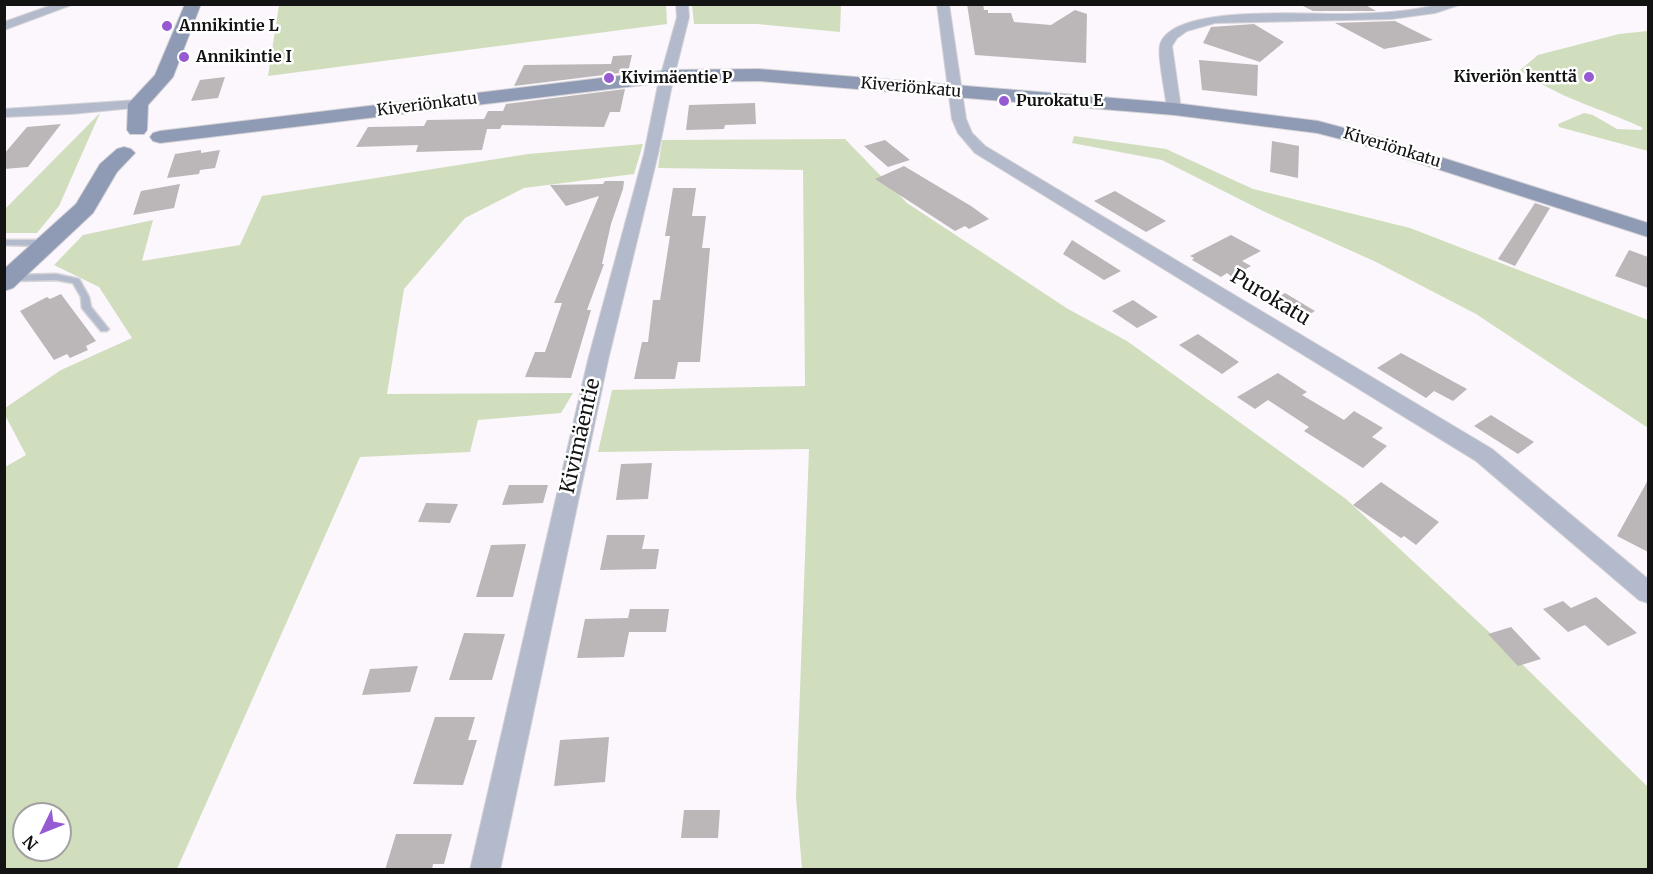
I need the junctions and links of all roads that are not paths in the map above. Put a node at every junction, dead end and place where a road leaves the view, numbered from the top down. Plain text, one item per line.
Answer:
1 (69, 4) edge
2 (193, 4) edge
3 (681, 4) edge
4 (944, 4) edge
5 (1457, 4) edge
6 (4, 27) edge
7 (668, 76) junction
8 (955, 91) junction
9 (138, 104) junction
10 (1174, 109) junction
11 (4, 112) edge
12 (137, 130) junction
13 (160, 137) junction
14 (124, 153) junction
15 (1648, 230) edge
16 (4, 242) edge
17 (48, 243) junction
18 (8, 280) edge
19 (104, 329) dead end
20 (1648, 593) edge
21 (485, 870) edge

1 - 6 street
2 - 9 street
3 - 7 street, Kivimäentie
4 - 8 street, Purokatu
5 - 10 street
7 - 8 street, Kiveriönkatu
7 - 13 street, Kiveriönkatu
7 - 21 street, Kivimäentie
8 - 10 street, Kiveriönkatu
8 - 20 street, Purokatu
9 - 11 street
9 - 12 street
10 - 15 street, Kiveriönkatu
12 - 13 street
12 - 14 street
13 - 14 street
14 - 17 street
16 - 17 lane
17 - 18 street
18 - 19 lane

